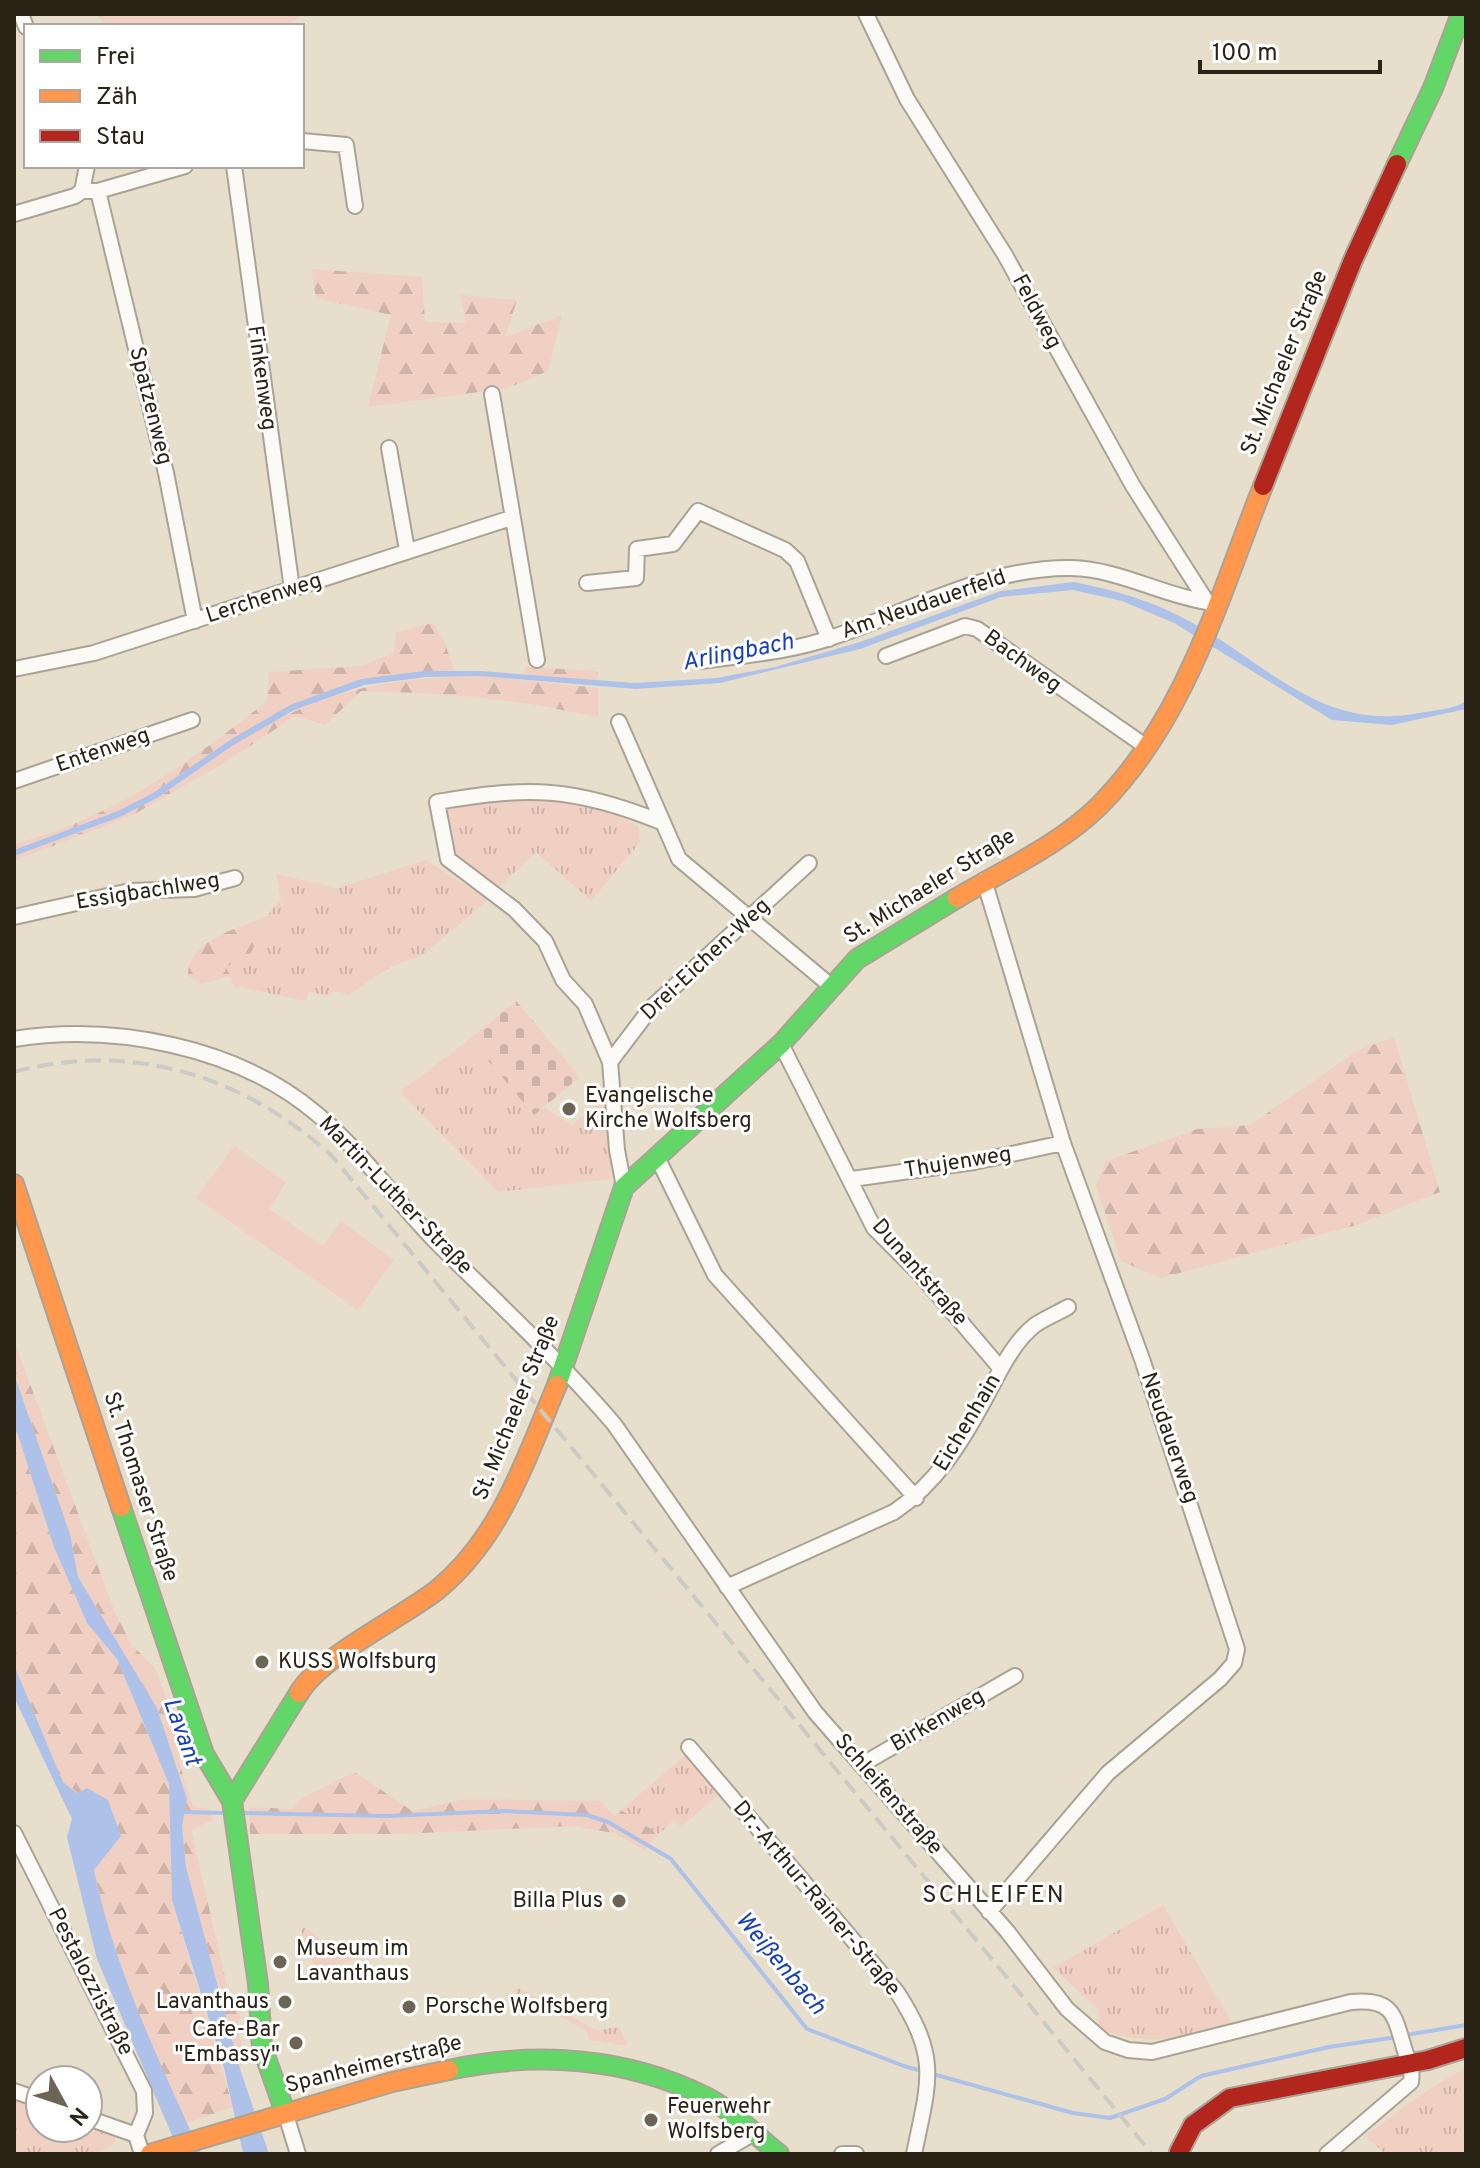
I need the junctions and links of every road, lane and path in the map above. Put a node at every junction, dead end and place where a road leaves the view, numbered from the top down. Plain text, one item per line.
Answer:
1 (866, 14) edge
2 (1461, 14) edge
3 (304, 141) edge
4 (87, 168) edge
5 (178, 168) edge
6 (234, 168) edge
7 (82, 191) junction
8 (98, 191) junction
9 (355, 206) dead end
10 (14, 214) edge
11 (492, 394) dead end
12 (389, 448) dead end
13 (511, 518) junction
14 (407, 550) junction
15 (587, 583) dead end
16 (292, 589) junction
17 (1209, 609) junction
18 (195, 621) junction
19 (829, 639) junction
20 (886, 656) dead end
21 (537, 660) dead end
22 (701, 661) dead end
23 (14, 669) edge
24 (192, 720) dead end
25 (619, 722) dead end
26 (1148, 748) junction
27 (14, 781) edge
28 (661, 822) junction
29 (809, 863) dead end
30 (235, 878) dead end
31 (984, 880) junction
32 (14, 917) edge
33 (750, 918) junction
34 (831, 986) junction
35 (14, 1039) edge
36 (781, 1044) junction
37 (610, 1062) junction
38 (1063, 1143) junction
39 (658, 1159) junction
40 (852, 1179) junction
41 (14, 1184) edge
42 (624, 1187) junction
43 (1068, 1307) dead end
44 (564, 1367) junction
45 (1001, 1369) junction
46 (916, 1498) junction
47 (727, 1587) junction
48 (1015, 1676) dead end
49 (689, 1747) dead end
50 (861, 1765) junction
51 (232, 1801) junction
52 (14, 1833) edge
53 (989, 1912) junction
54 (1466, 2048) edge
55 (1408, 2056) junction
56 (278, 2114) junction
57 (104, 2124) edge
58 (756, 2132) junction
59 (136, 2135) junction
60 (156, 2152) edge
61 (1179, 2152) dead end
62 (142, 2154) edge
63 (298, 2154) edge
64 (718, 2154) edge
65 (779, 2154) edge
66 (842, 2154) edge
67 (856, 2154) edge
68 (914, 2154) edge
69 (1327, 2154) edge

1 - 17 street, Feldweg
2 - 17 main road, St. Michaeler Straße
3 - 9 street
4 - 7 street
5 - 8 street
6 - 16 street, Finkenweg
7 - 8 street
7 - 10 street
8 - 18 street, Spatzenweg
11 - 13 street
12 - 14 street
13 - 14 street, Lerchenweg
13 - 21 street
14 - 16 street, Lerchenweg
15 - 19 street, Am Neudauerfeld
16 - 18 street, Lerchenweg
17 - 19 street, Am Neudauerfeld
17 - 26 main road, St. Michaeler Straße
18 - 23 street, Lerchenweg
19 - 22 street, Am Neudauerfeld
20 - 26 street, Bachweg
24 - 27 street, Entenweg
25 - 28 street
26 - 31 main road, St. Michaeler Straße
28 - 33 street
28 - 37 street
29 - 33 street, Drei-Eichen-Weg
30 - 32 street, Essigbachlweg
31 - 34 main road, St. Michaeler Straße
31 - 38 street, Neudauerweg
33 - 34 street
33 - 37 street, Drei-Eichen-Weg
34 - 36 main road, St. Michaeler Straße
35 - 44 street, Martin-Luther-Straße
36 - 39 main road, St. Michaeler Straße
36 - 40 street, Dunantstraße
37 - 42 street
38 - 40 street, Thujenweg
38 - 53 street, Neudauerweg
39 - 42 main road, St. Michaeler Straße
39 - 46 street
40 - 45 street, Dunantstraße
41 - 51 main road, St. Thomaser Straße
42 - 44 main road, St. Michaeler Straße
43 - 45 street, Eichenhain
44 - 47 street, Schleifenstraße
44 - 51 main road, St. Michaeler Straße
45 - 46 street, Eichenhain
46 - 47 street, Eichenhain
47 - 50 street, Schleifenstraße
48 - 50 street, Birkenweg
49 - 68 street, Dr.-Arthur-Rainer-Straße
50 - 53 street, Schleifenstraße
51 - 56 main road
52 - 59 street, Pestalozzistraße
53 - 55 street, Schleifenstraße
54 - 55 main road
55 - 61 main road
55 - 69 street
56 - 58 main road, Spanheimerstraße
56 - 60 main road, Spanheimerstraße
56 - 63 street
57 - 59 street
58 - 64 street
58 - 65 main road, Spanheimerstraße
59 - 62 street
66 - 67 street

